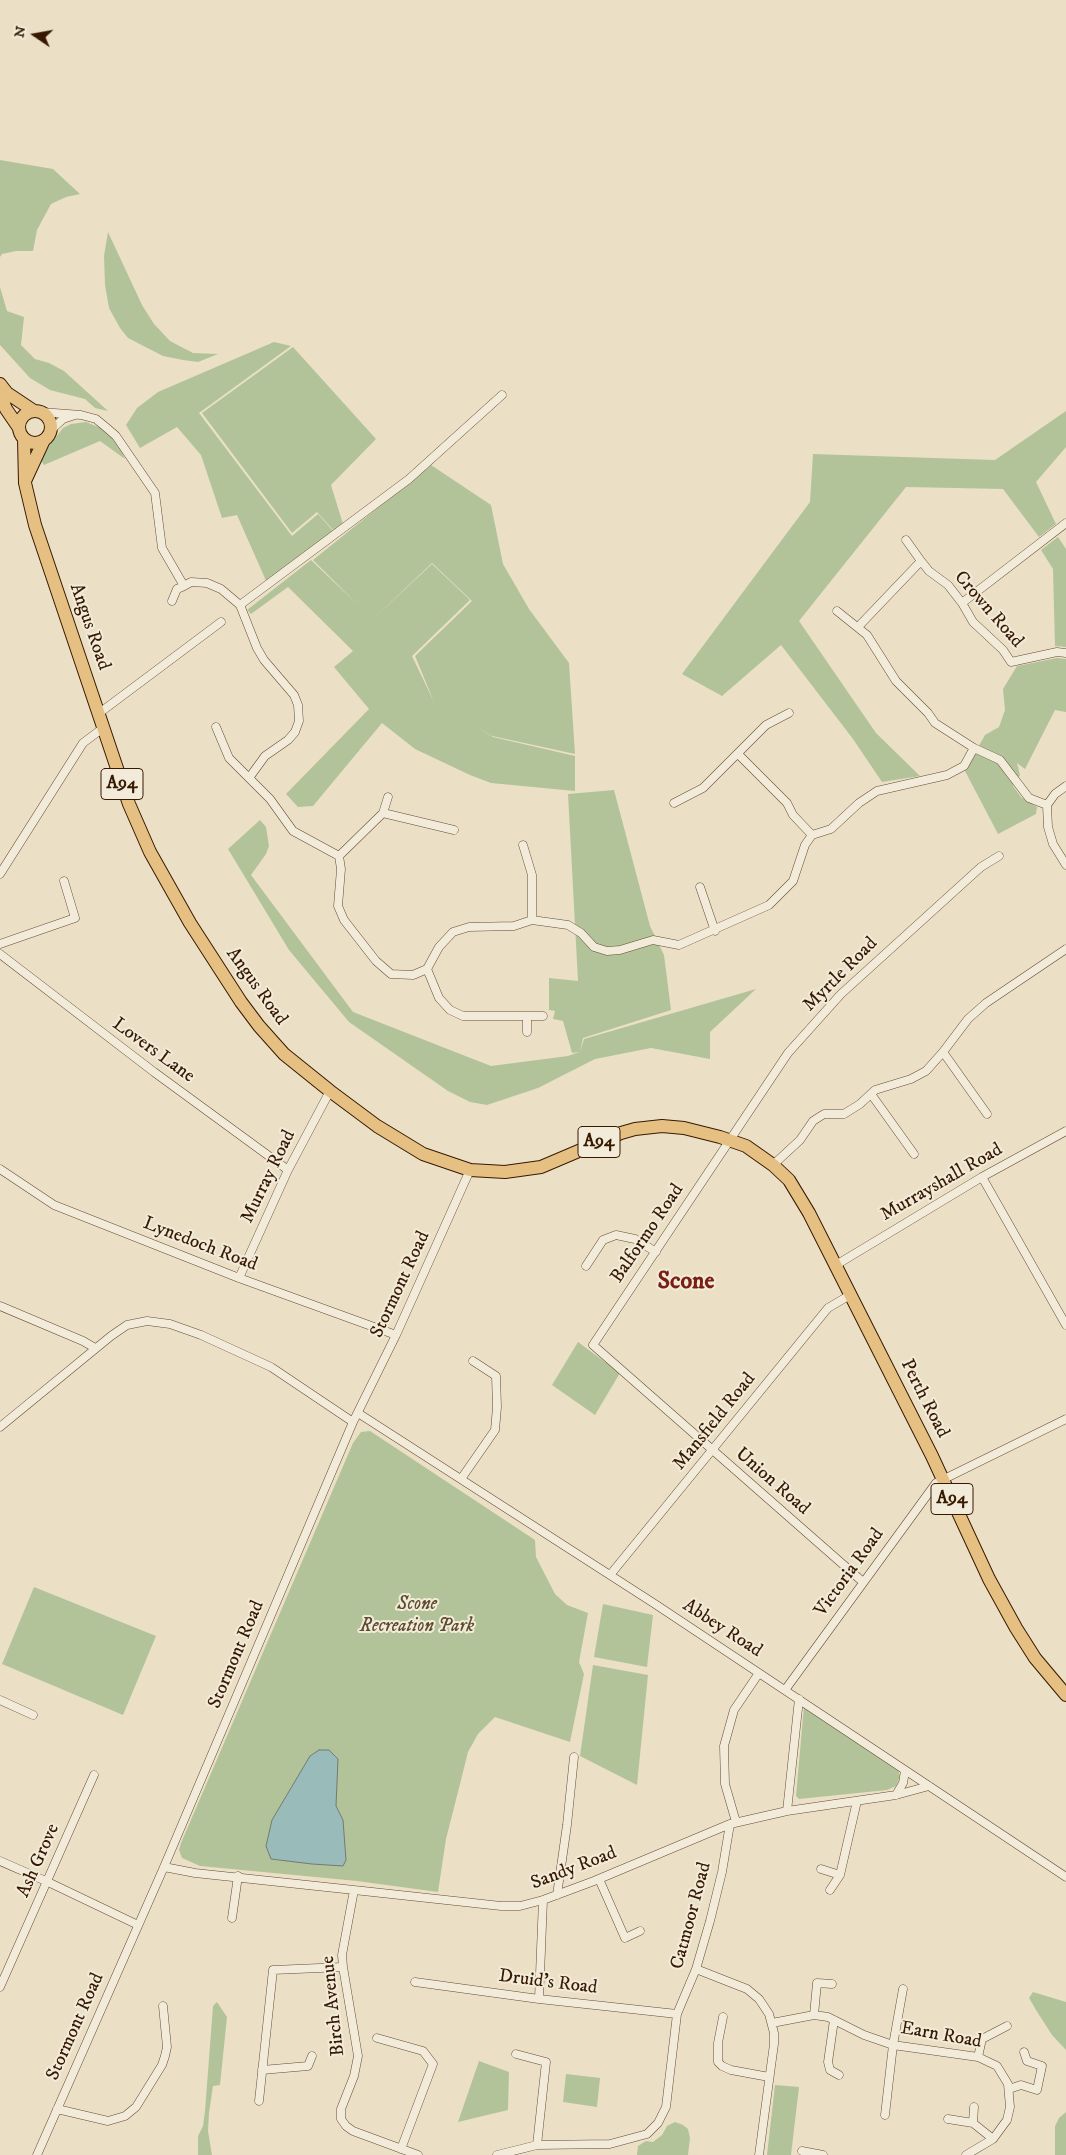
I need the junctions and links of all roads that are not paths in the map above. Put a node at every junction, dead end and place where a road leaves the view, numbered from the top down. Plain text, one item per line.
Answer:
1 (0, 384) edge
2 (0, 394) edge
3 (502, 395) dead end
4 (37, 411) junction
5 (77, 414) junction
6 (21, 434) junction
7 (48, 435) junction
8 (24, 483) junction
9 (1066, 522) edge
10 (906, 540) dead end
11 (921, 561) junction
12 (184, 586) junction
13 (172, 601) dead end
14 (962, 603) junction
15 (240, 605) junction
16 (837, 611) dead end
17 (221, 622) dead end
18 (858, 627) junction
19 (1066, 653) edge
20 (789, 713) dead end
21 (98, 714) junction
22 (216, 727) dead end
23 (103, 728) junction
24 (974, 748) junction
25 (738, 754) junction
26 (248, 778) junction
27 (1066, 786) edge
28 (388, 797) dead end
29 (674, 802) dead end
30 (1046, 806) junction
31 (383, 813) junction
32 (454, 830) dead end
33 (812, 835) junction
34 (523, 845) dead end
35 (340, 856) junction
36 (999, 856) dead end
37 (1066, 865) edge
38 (0, 874) edge
39 (64, 881) dead end
40 (700, 887) dead end
41 (532, 920) junction
42 (715, 931) junction
43 (0, 944) edge
44 (1066, 949) edge
45 (0, 954) edge
46 (427, 970) junction
47 (527, 1016) junction
48 (543, 1016) dead end
49 (527, 1032) dead end
50 (943, 1052) junction
51 (330, 1091) junction
52 (871, 1094) junction
53 (987, 1114) dead end
54 (1066, 1131) edge
55 (729, 1140) junction
56 (914, 1154) dead end
57 (773, 1166) junction
58 (0, 1169) edge
59 (288, 1170) junction
60 (470, 1170) junction
61 (982, 1177) junction
62 (656, 1252) junction
63 (836, 1265) junction
64 (586, 1266) dead end
65 (239, 1278) junction
66 (850, 1295) junction
67 (0, 1306) edge
68 (1066, 1325) edge
69 (396, 1336) junction
70 (593, 1345) joint
71 (95, 1348) junction
72 (473, 1361) dead end
73 (358, 1413) junction
74 (1066, 1419) edge
75 (353, 1422) junction
76 (0, 1427) edge
77 (712, 1451) junction
78 (461, 1479) junction
79 (943, 1479) junction
80 (610, 1575) junction
81 (863, 1582) junction
82 (759, 1673) junction
83 (785, 1690) junction
84 (1066, 1695) edge
85 (798, 1699) junction
86 (0, 1700) edge
87 (33, 1715) dead end
88 (574, 1757) dead end
89 (905, 1770) junction
90 (94, 1775) dead end
91 (929, 1786) junction
92 (896, 1796) junction
93 (857, 1801) junction
94 (787, 1811) junction
95 (733, 1823) junction
96 (0, 1861) edge
97 (164, 1867) junction
98 (821, 1869) dead end
99 (840, 1875) junction
100 (238, 1876) junction
101 (1066, 1877) edge
102 (599, 1879) junction
103 (48, 1882) junction
104 (354, 1890) junction
105 (830, 1890) dead end
106 (557, 1895) junction
107 (543, 1900) junction
108 (232, 1918) dead end
109 (138, 1925) junction
110 (640, 1931) dead end
111 (343, 1967) junction
112 (696, 1970) junction
113 (415, 1982) dead end
114 (832, 1984) dead end
115 (0, 1987) edge
116 (903, 1990) dead end
117 (539, 2000) junction
118 (164, 2006) dead end
119 (677, 2014) junction
120 (814, 2014) junction
121 (723, 2017) dead end
122 (834, 2020) junction
123 (772, 2022) junction
124 (1007, 2026) dead end
125 (377, 2038) dead end
126 (893, 2045) junction
127 (1024, 2052) dead end
128 (516, 2054) dead end
129 (312, 2056) dead end
130 (978, 2057) junction
131 (262, 2070) junction
132 (839, 2075) dead end
133 (769, 2077) junction
134 (1009, 2089) junction
135 (259, 2101) dead end
136 (974, 2107) dead end
137 (57, 2108) junction
138 (885, 2115) dead end
139 (948, 2118) dead end
140 (973, 2123) junction
141 (993, 2139) junction
142 (536, 2145) junction
143 (401, 2149) junction
144 (802, 2151) dead end
145 (971, 2154) edge
146 (37, 2155) edge
147 (418, 2155) edge
148 (496, 2155) edge
149 (760, 2155) edge
150 (823, 2155) edge

1 - 4 main road
2 - 6 main road
3 - 15 street
4 - 5 street
4 - 6 main road
4 - 7 main road
5 - 7 street
5 - 12 street
6 - 7 main road
6 - 8 main road, Angus Road / A94
7 - 8 main road
8 - 21 main road, Angus Road / A94
9 - 14 street
10 - 11 street, Crown Road
11 - 14 street, Crown Road
11 - 18 street
12 - 13 street
12 - 15 street
14 - 19 street, Crown Road
15 - 26 street
16 - 18 street
17 - 21 street
18 - 24 street
20 - 25 street
21 - 23 main road, Angus Road / A94
22 - 26 street
23 - 38 street
23 - 51 main road, Angus Road / A94
24 - 30 street
24 - 33 street
25 - 29 street
25 - 33 street
26 - 35 street
27 - 30 street
28 - 31 street
30 - 37 street
31 - 32 street
31 - 35 street
33 - 42 street
34 - 41 street
35 - 46 street
36 - 55 street, Myrtle Road
39 - 43 street
40 - 42 street
41 - 42 street
41 - 46 street
44 - 50 street
45 - 59 street, Lovers Lane
46 - 47 street
47 - 48 street
47 - 49 street
50 - 52 street
50 - 53 street
51 - 59 street, Murray Road
51 - 60 main road, Angus Road / A94
52 - 56 street
52 - 57 street
54 - 61 street, Murrayshall Road
55 - 57 main road, Perth Road / A94
55 - 60 main road, Angus Road / A94
55 - 62 street, Balformo Road
57 - 63 main road, Perth Road / A94
58 - 65 street, Lynedoch Road
59 - 65 street, Murray Road
60 - 69 street, Stormont Road
61 - 63 street, Murrayshall Road
61 - 68 street
62 - 64 street
62 - 70 street, Balformo Road
63 - 66 main road, Perth Road / A94
65 - 69 street, Lynedoch Road
66 - 77 street, Mansfield Road
66 - 79 main road, Perth Road / A94
67 - 71 street
69 - 73 street, Stormont Road
70 - 77 street, Union Road
71 - 75 street
71 - 76 street
72 - 78 street
73 - 75 street, Stormont Road
73 - 78 street, Abbey Road
74 - 79 street, Victoria Road
75 - 97 street, Stormont Road
77 - 80 street, Mansfield Road
77 - 81 street, Union Road
78 - 80 street, Abbey Road
79 - 81 street, Victoria Road
79 - 84 main road, Perth Road / A94
80 - 82 street, Abbey Road
81 - 83 street, Victoria Road
82 - 83 street, Abbey Road
82 - 95 street
83 - 85 street, Abbey Road
85 - 89 street, Abbey Road
85 - 94 street
86 - 87 street
88 - 106 street
89 - 91 street, Abbey Road
89 - 92 street
90 - 103 street, Ash Grove
91 - 92 street, Sandy Road
91 - 101 street, Abbey Road
92 - 93 street, Sandy Road
93 - 94 street, Sandy Road
93 - 99 street
94 - 95 street, Sandy Road
95 - 102 street, Sandy Road
95 - 112 street, Catmoor Road
96 - 103 street
97 - 100 street, Sandy Road
97 - 109 street, Stormont Road
98 - 99 street
99 - 105 street
100 - 104 street, Sandy Road
100 - 108 street
102 - 106 street, Sandy Road
102 - 110 street
103 - 109 street
103 - 115 street, Ash Grove
104 - 107 street, Sandy Road
104 - 111 street, Birch Avenue
106 - 107 street, Sandy Road
107 - 117 street
109 - 137 street, Stormont Road
111 - 131 street
111 - 143 street, Birch Avenue
112 - 119 street, Catmoor Road
112 - 123 street
113 - 117 street, Druid's Road
114 - 120 street
116 - 126 street
117 - 119 street, Druid's Road
118 - 137 street
119 - 142 street
120 - 122 street, Earn Road
120 - 123 street, Earn Road
121 - 133 street
122 - 126 street, Earn Road
122 - 132 street
123 - 133 street
124 - 130 street
125 - 143 street
126 - 130 street, Earn Road
126 - 138 street
127 - 134 street
128 - 142 street
129 - 131 street
130 - 134 street, Earn Road
131 - 135 street
133 - 149 street
134 - 141 street, Earn Road
136 - 140 street
137 - 146 street, Stormont Road
139 - 140 street
140 - 141 street
141 - 145 street, Earn Road
142 - 148 street
143 - 147 street, Birch Avenue
144 - 150 street

